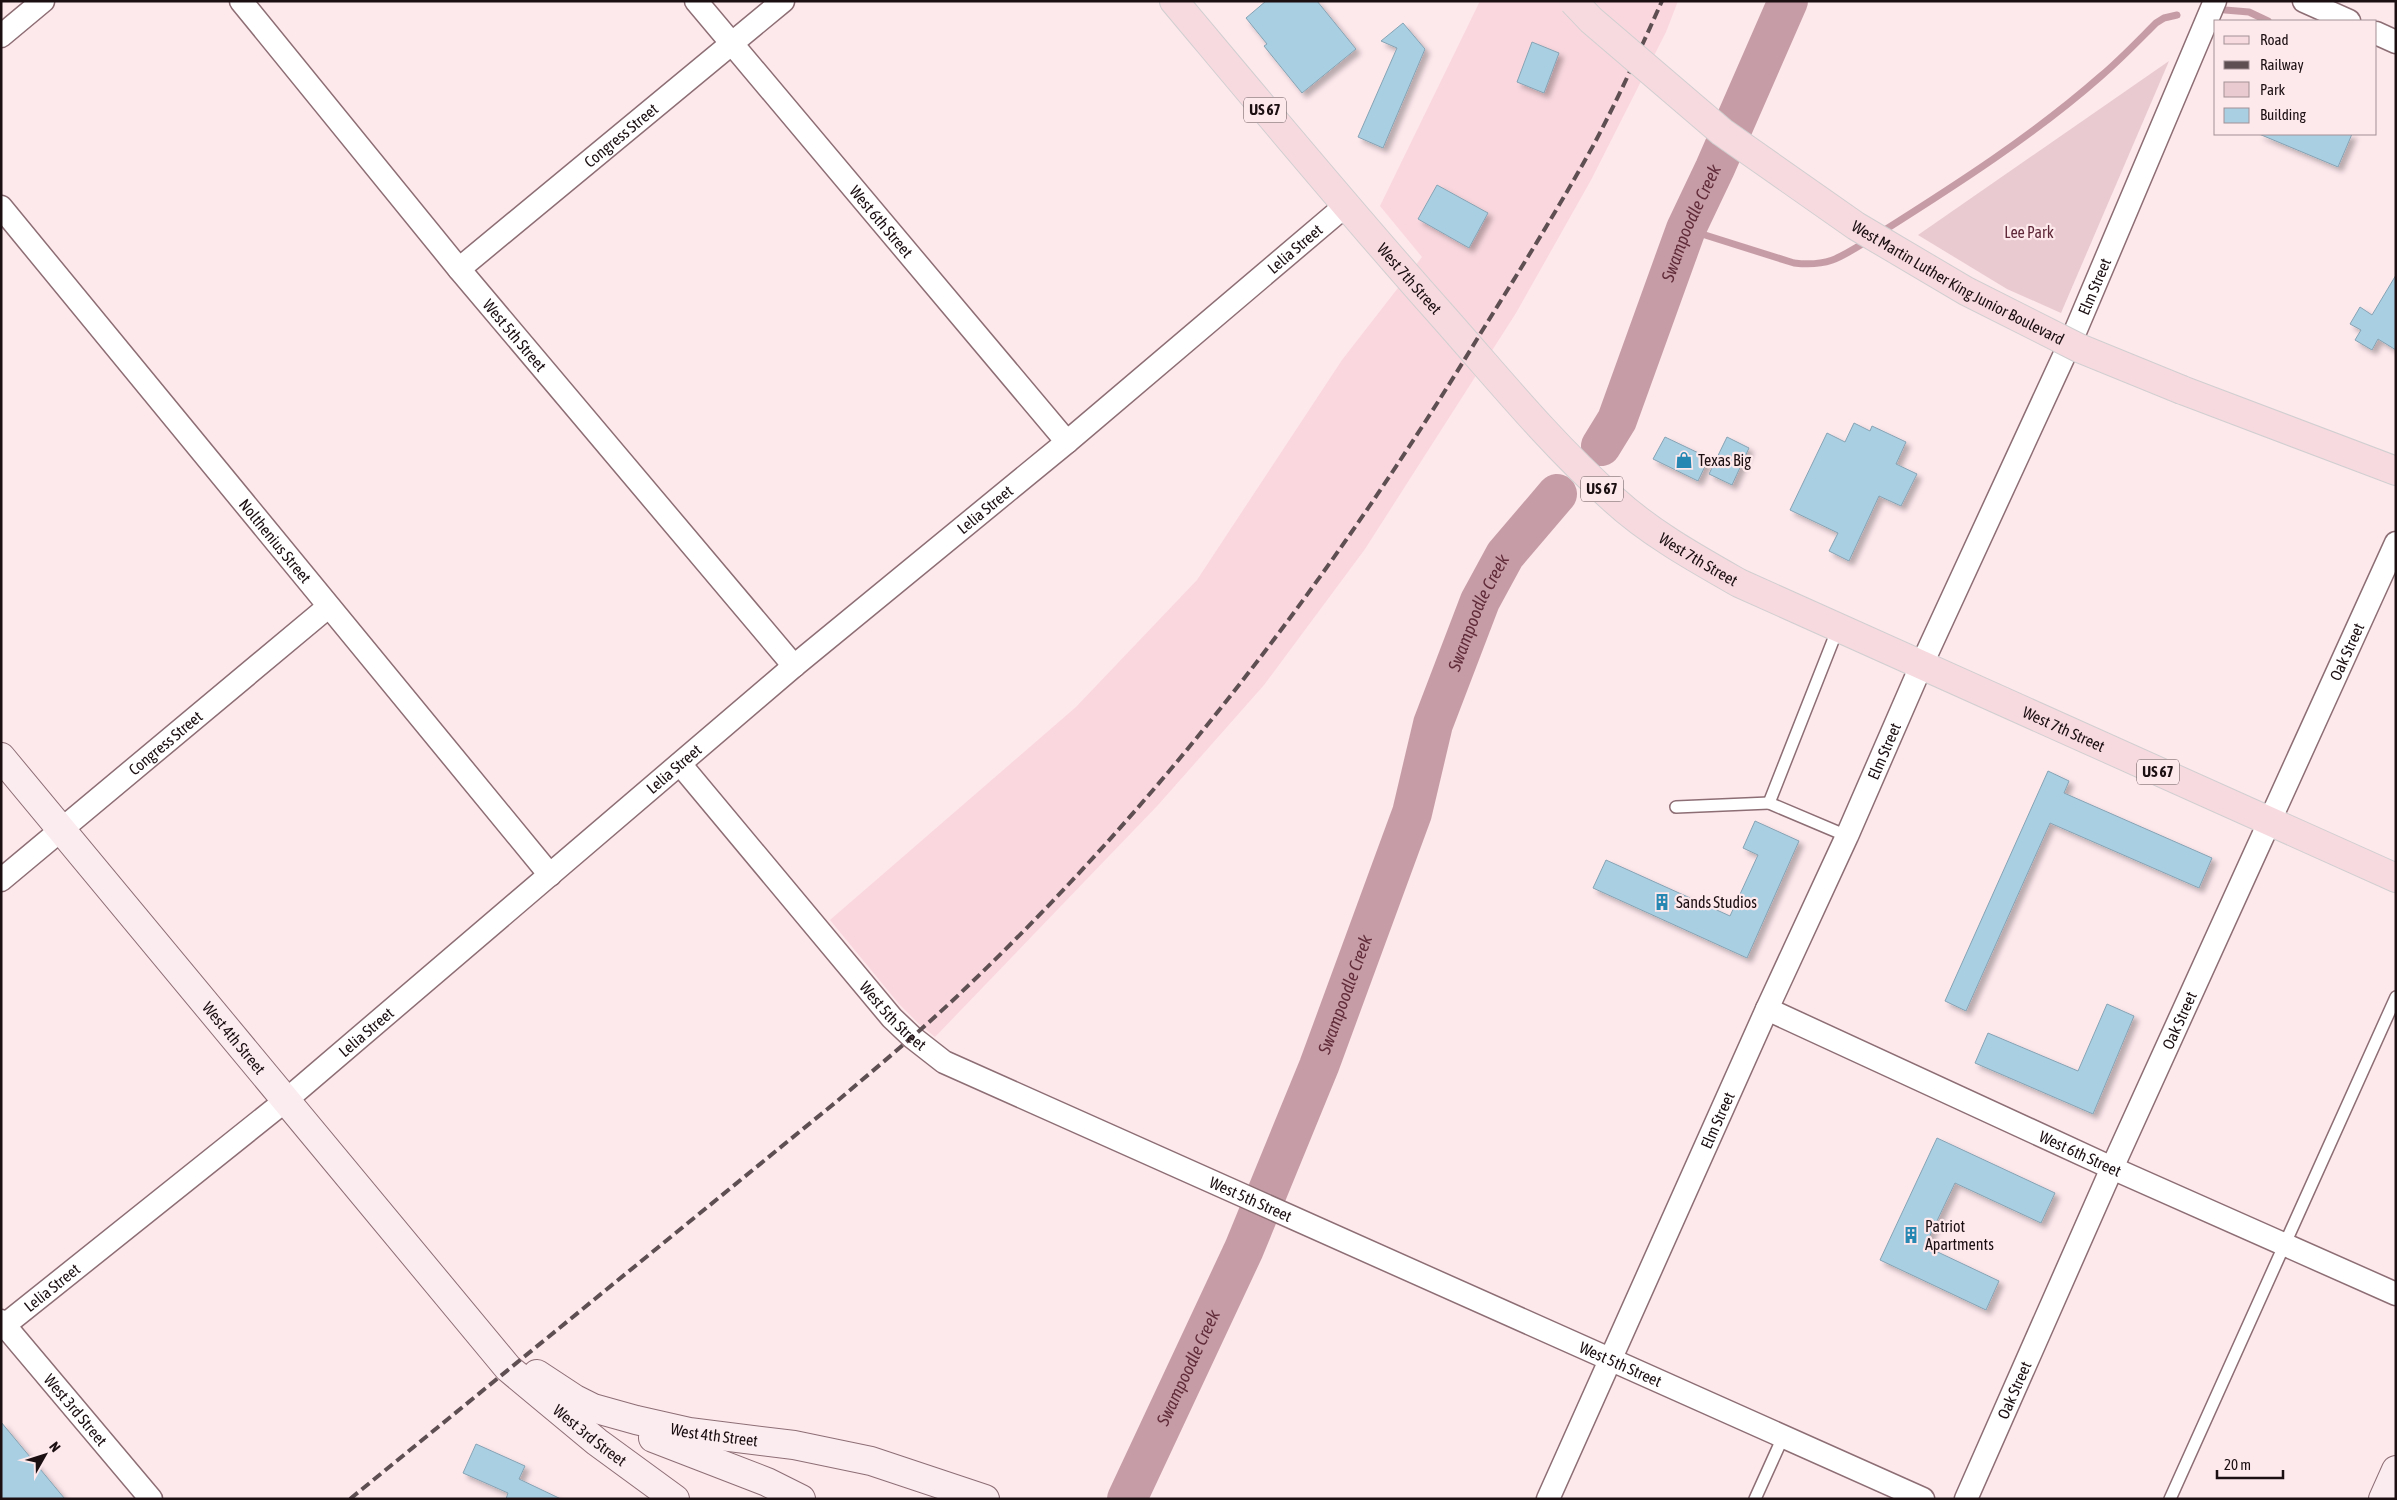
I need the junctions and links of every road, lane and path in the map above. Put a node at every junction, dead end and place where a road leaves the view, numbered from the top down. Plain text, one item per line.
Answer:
1 (44, 1) edge
2 (240, 1) edge
3 (696, 1) edge
4 (783, 1) edge
5 (1174, 1) edge
6 (1573, 1) edge
7 (2215, 1) edge
8 (2304, 1) edge
9 (2347, 20) edge
10 (2377, 33) edge
11 (1, 36) edge
12 (2396, 42) edge
13 (732, 44) junction
14 (1345, 206) junction
15 (1, 208) edge
16 (459, 269) junction
17 (1067, 442) junction
18 (2396, 471) edge
19 (2396, 543) edge
20 (328, 608) junction
21 (1838, 628) junction
22 (794, 666) junction
23 (1921, 666) junction
24 (1, 756) edge
25 (680, 764) junction
26 (1769, 803) junction
27 (1676, 807) dead end
28 (2271, 822) junction
29 (63, 830) junction
30 (1847, 836) junction
31 (550, 875) junction
32 (2396, 878) edge
33 (1, 880) edge
34 (2396, 997) edge
35 (1767, 1009) junction
36 (284, 1101) junction
37 (2112, 1168) junction
38 (2284, 1244) junction
39 (2396, 1294) edge
40 (467, 1319) junction
41 (2, 1325) edge
42 (1610, 1361) junction
43 (508, 1368) joint
44 (593, 1408) junction
45 (1783, 1437) junction
46 (597, 1442) junction
47 (2396, 1470) edge
48 (151, 1499) edge
49 (653, 1499) edge
50 (675, 1499) edge
51 (801, 1499) edge
52 (985, 1499) edge
53 (1548, 1499) edge
54 (1755, 1499) edge
55 (1923, 1499) edge
56 (1966, 1499) edge
57 (2170, 1499) edge
58 (2383, 1499) edge

1 - 11 street
2 - 16 street, West 5th Street
3 - 13 street, West 6th Street
4 - 13 street, Congress Street
5 - 14 main road, West 7th Street / US 67
6 - 18 main road, West Martin Luther King Junior Boulevard, bridge
7 - 23 street, Elm Street
8 - 9 street
10 - 12 street
13 - 16 street, Congress Street
13 - 17 street, West 6th Street
14 - 17 street, Lelia Street
14 - 21 main road, West 7th Street / US 67
15 - 20 street, Nolthenius Street
16 - 22 street, West 5th Street
17 - 22 street, Lelia Street
19 - 28 street, Oak Street
20 - 29 street, Congress Street
20 - 31 street, Nolthenius Street
21 - 23 main road, West 7th Street / US 67
21 - 26 lane
22 - 25 street, Lelia Street
23 - 28 main road, West 7th Street / US 67
23 - 30 street, Elm Street
24 - 29 main road, West 4th Street
25 - 31 street, Lelia Street
25 - 42 street, West 5th Street
26 - 27 lane
26 - 30 lane
28 - 32 main road, West 7th Street / US 67
28 - 37 street, Oak Street
29 - 33 street, Congress Street
29 - 36 main road, West 4th Street
30 - 35 street, Elm Street
31 - 36 street, Lelia Street
34 - 38 lane
35 - 37 street, West 6th Street
35 - 42 street, Elm Street
36 - 40 main road, West 4th Street
36 - 41 street, Lelia Street
37 - 38 street, West 6th Street
37 - 56 street, Oak Street
38 - 39 street, West 6th Street
38 - 57 lane
40 - 43 main road, West 4th Street
40 - 44 main road, West 4th Street
41 - 48 street, West 3rd Street
42 - 45 street, West 5th Street
42 - 53 street, Elm Street
43 - 46 main road, West 3rd Street
44 - 51 main road
44 - 52 main road, West 4th Street
45 - 54 lane
45 - 55 street, West 5th Street
46 - 49 main road
46 - 50 main road, West 3rd Street
47 - 58 main road

